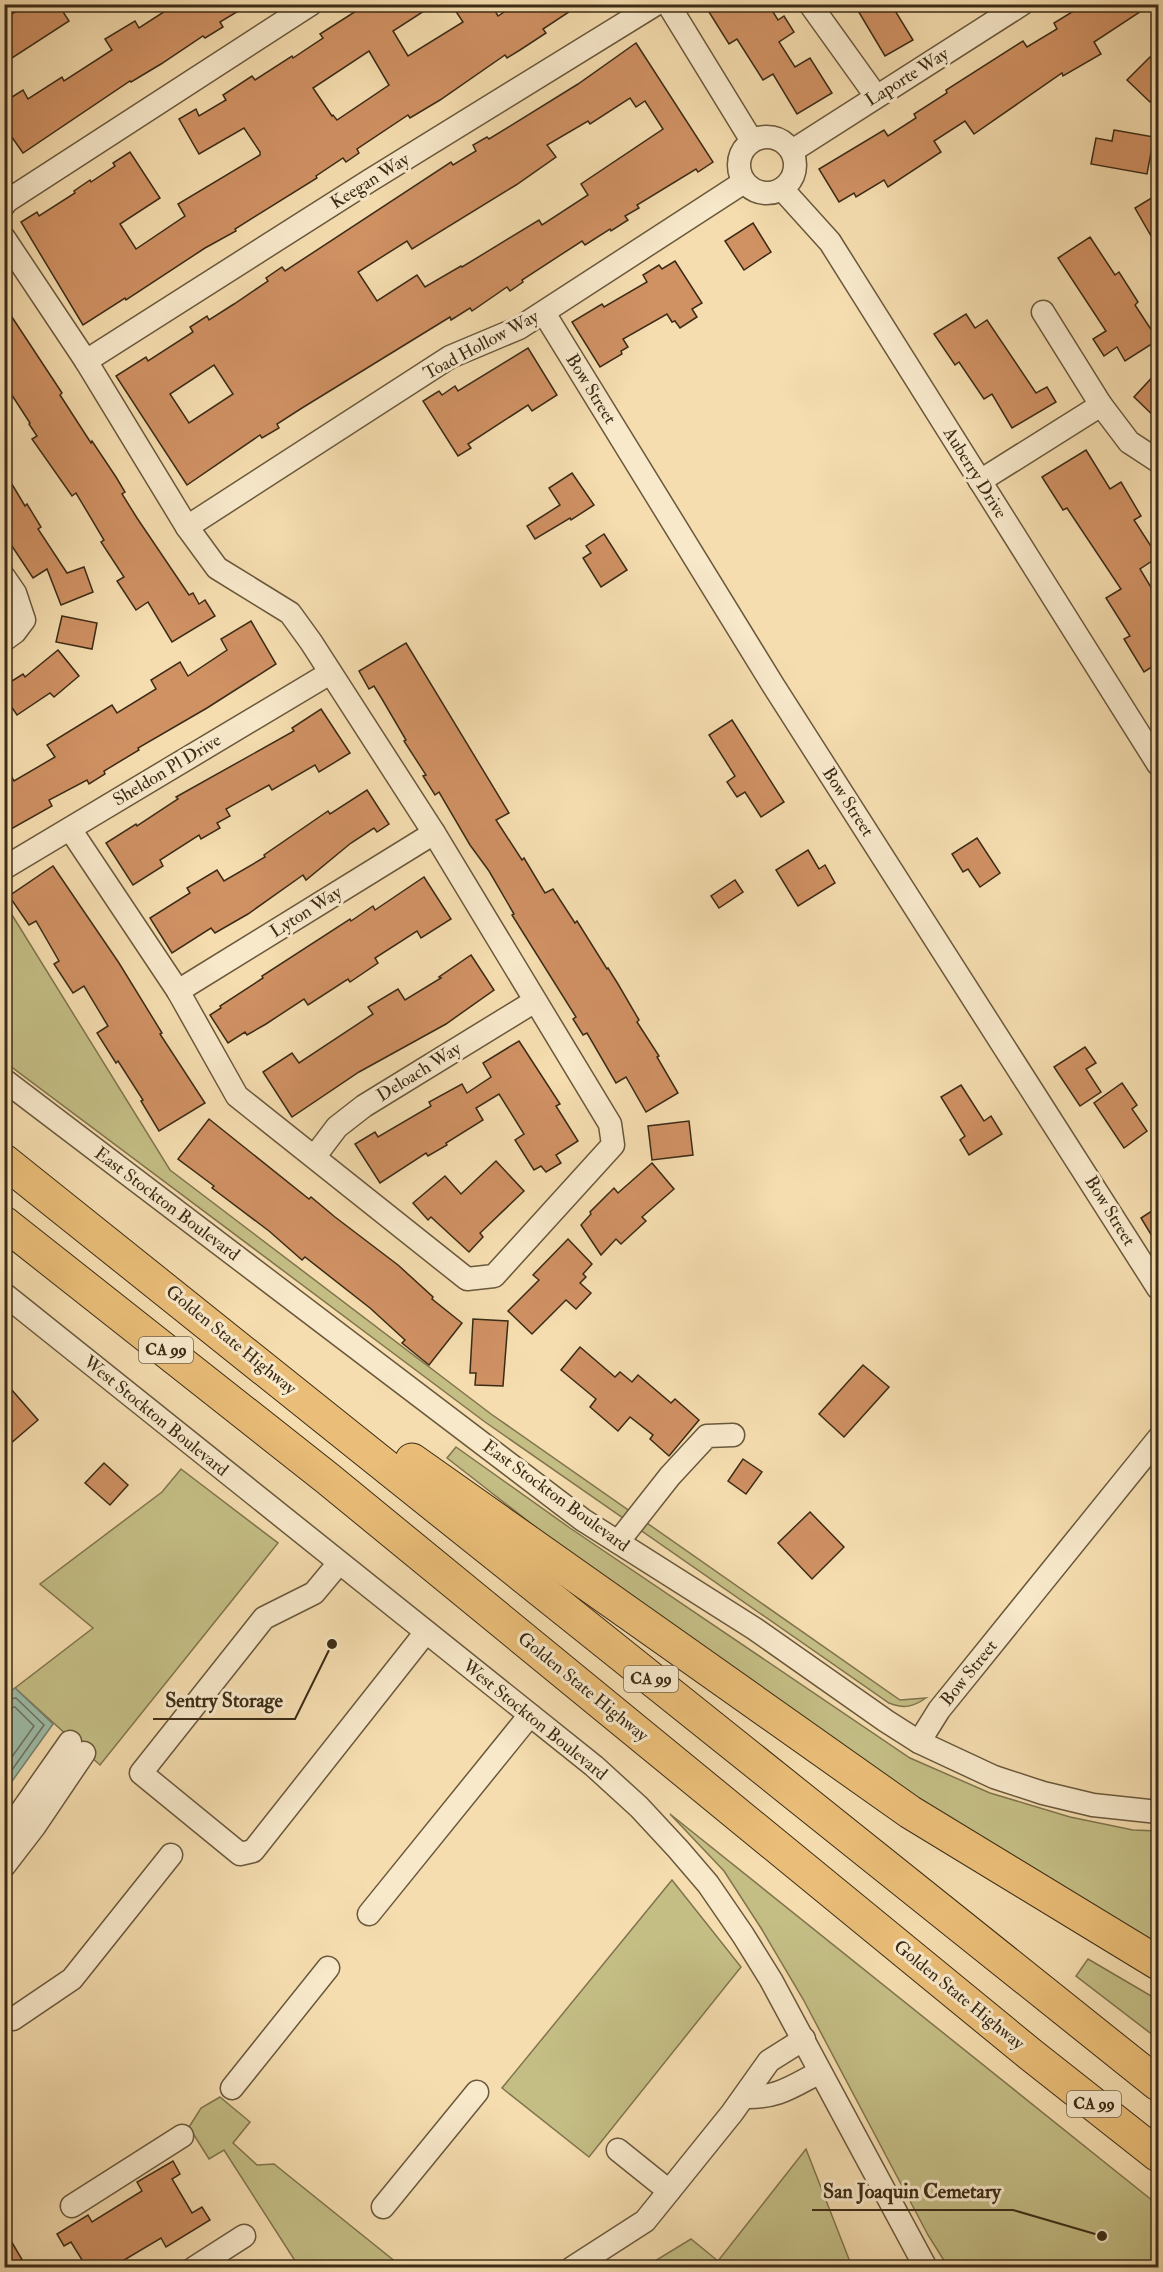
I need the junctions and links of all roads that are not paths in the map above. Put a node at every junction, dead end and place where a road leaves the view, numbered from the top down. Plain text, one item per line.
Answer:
1 (311, 4) edge
2 (656, 4) edge
3 (668, 4) edge
4 (810, 4) edge
5 (1022, 4) edge
6 (876, 96) junction
7 (752, 141) junction
8 (792, 151) junction
9 (744, 182) junction
10 (783, 190) junction
11 (4, 204) edge
12 (4, 238) edge
13 (1043, 312) dead end
14 (544, 313) junction
15 (86, 361) junction
16 (1101, 405) junction
17 (1158, 462) edge
18 (980, 481) junction
19 (187, 527) junction
20 (4, 577) edge
21 (4, 640) edge
22 (330, 672) junction
23 (1158, 764) edge
24 (70, 829) junction
25 (434, 832) junction
26 (4, 868) edge
27 (178, 991) junction
28 (535, 1001) junction
29 (4, 1080) edge
30 (315, 1156) junction
31 (4, 1161) edge
32 (4, 1223) edge
33 (145, 1272) junction
34 (1158, 1288) edge
35 (4, 1294) edge
36 (733, 1435) dead end
37 (1158, 1439) edge
38 (618, 1542) junction
39 (339, 1563) junction
40 (426, 1632) junction
41 (530, 1715) junction
42 (918, 1742) junction
43 (1158, 1812) edge
44 (4, 1836) edge
45 (171, 1855) dead end
46 (4, 1866) edge
47 (369, 1914) dead end
48 (1158, 1963) edge
49 (328, 1968) dead end
50 (13, 2019) dead end
51 (804, 2039) junction
52 (820, 2072) junction
53 (1158, 2084) edge
54 (232, 2088) dead end
55 (477, 2092) dead end
56 (744, 2097) junction
57 (182, 2136) dead end
58 (618, 2150) dead end
59 (1158, 2154) edge
60 (669, 2191) junction
61 (72, 2206) dead end
62 (383, 2207) dead end
63 (244, 2236) dead end
64 (194, 2268) edge
65 (572, 2268) edge
66 (926, 2268) edge

1 - 11 street
2 - 15 street, Keegan Way
3 - 7 street
4 - 6 street
5 - 6 street, Laporte Way
6 - 8 street, Laporte Way
7 - 8 street
7 - 9 street
8 - 10 street
9 - 10 street
9 - 14 street, Toad Hollow Way
10 - 18 street, Auberry Drive
12 - 15 street
13 - 16 street
14 - 19 street, Toad Hollow Way
14 - 34 street, Bow Street
15 - 19 street
16 - 17 street
16 - 18 street
18 - 23 street, Auberry Drive
19 - 22 street
20 - 21 street
22 - 24 street, Sheldon Pl Drive
22 - 25 street
24 - 26 street, Sheldon Pl Drive
24 - 27 street
25 - 27 street, Lyton Way
25 - 28 street
27 - 30 street
28 - 30 street, Deloach Way
28 - 30 street
29 - 38 street, East Stockton Boulevard
31 - 33 highway, Golden State Highway / CA 99
32 - 59 highway, Golden State Highway / CA 99
33 - 48 highway
33 - 53 highway, Golden State Highway / CA 99
35 - 39 street, West Stockton Boulevard
36 - 38 street
37 - 42 street, Bow Street
38 - 42 street, East Stockton Boulevard
39 - 40 street, West Stockton Boulevard
39 - 40 street
40 - 41 street, West Stockton Boulevard
41 - 47 street
41 - 51 street, West Stockton Boulevard
42 - 43 street, East Stockton Boulevard
44 - 46 street
45 - 50 street
49 - 54 street
51 - 52 street, West Stockton Boulevard
51 - 56 street
52 - 56 street
52 - 66 street, West Stockton Boulevard
55 - 62 street
56 - 60 street
57 - 61 street
58 - 60 street
60 - 65 street
63 - 64 street

